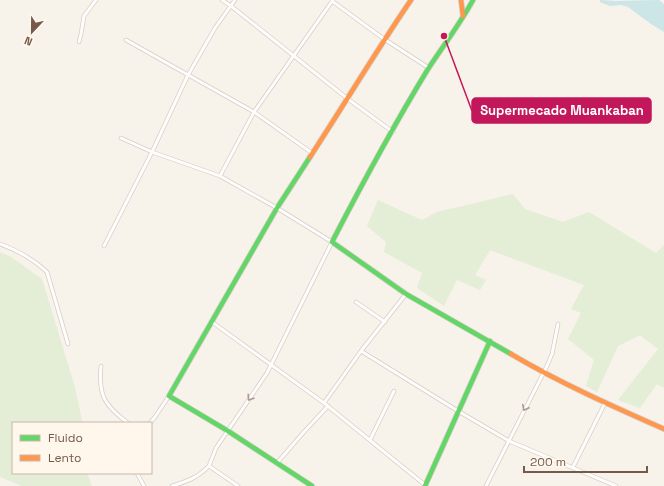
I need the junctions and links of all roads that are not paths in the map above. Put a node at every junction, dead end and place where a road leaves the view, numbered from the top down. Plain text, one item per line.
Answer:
1 (96, 0) edge
2 (222, 0) edge
3 (235, 0) edge
4 (333, 0) edge
5 (411, 0) edge
6 (462, 0) edge
7 (473, 1) edge
8 (231, 6) junction
9 (463, 18) junction
10 (384, 39) junction
11 (126, 40) dead end
12 (79, 42) dead end
13 (294, 56) junction
14 (430, 68) junction
15 (188, 75) junction
16 (348, 99) junction
17 (254, 112) junction
18 (393, 132) junction
19 (121, 138) dead end
20 (152, 152) junction
21 (312, 153) junction
22 (220, 176) junction
23 (277, 208) junction
24 (332, 242) junction
25 (0, 244) edge
26 (104, 246) dead end
27 (406, 294) junction
28 (356, 302) dead end
29 (212, 322) junction
30 (385, 322) junction
31 (558, 324) dead end
32 (490, 341) junction
33 (68, 344) dead end
34 (361, 352) junction
35 (270, 365) junction
36 (101, 366) dead end
37 (543, 373) junction
38 (394, 391) dead end
39 (169, 396) junction
40 (324, 403) junction
41 (604, 403) junction
42 (328, 406) junction
43 (458, 411) junction
44 (127, 422) edge
45 (151, 422) edge
46 (664, 428) edge
47 (228, 431) junction
48 (370, 440) junction
49 (509, 441) junction
50 (276, 464) junction
51 (209, 466) junction
52 (573, 467) junction
53 (138, 474) edge
54 (144, 486) edge
55 (172, 486) edge
56 (238, 486) edge
57 (312, 486) edge
58 (425, 486) edge
59 (486, 486) edge
60 (616, 486) edge

1 - 12 street
2 - 8 street
3 - 8 street
4 - 10 street
4 - 13 street
5 - 10 street
6 - 7 street
6 - 9 street
7 - 9 street
8 - 13 street
8 - 15 street
9 - 14 street
10 - 14 street
10 - 16 street
11 - 15 street
13 - 16 street
13 - 17 street
14 - 18 street
15 - 17 street
15 - 20 street
16 - 18 street
16 - 21 street
17 - 21 street
17 - 22 street
18 - 24 street
19 - 20 street
20 - 22 street
20 - 26 street
21 - 23 street
22 - 23 street
23 - 24 street
23 - 29 street
24 - 27 street
24 - 35 street
25 - 33 street
27 - 30 street
27 - 32 street
28 - 30 street
29 - 35 street
29 - 39 street
30 - 34 street
31 - 37 street
32 - 37 street
32 - 43 street
34 - 40 street
34 - 43 street
35 - 40 street
35 -> 47 street
36 - 44 street
37 - 41 street
37 -> 49 street
38 - 48 street
39 - 45 street
39 - 47 street
40 - 42 street
41 - 46 street
41 - 52 street
42 - 48 street
42 - 50 street
43 - 49 street
43 - 58 street
47 - 50 street
47 - 51 street
48 - 58 street
49 - 52 street
49 - 59 street
50 - 57 street
51 - 55 street
51 - 56 street
52 - 60 street
53 - 54 street

